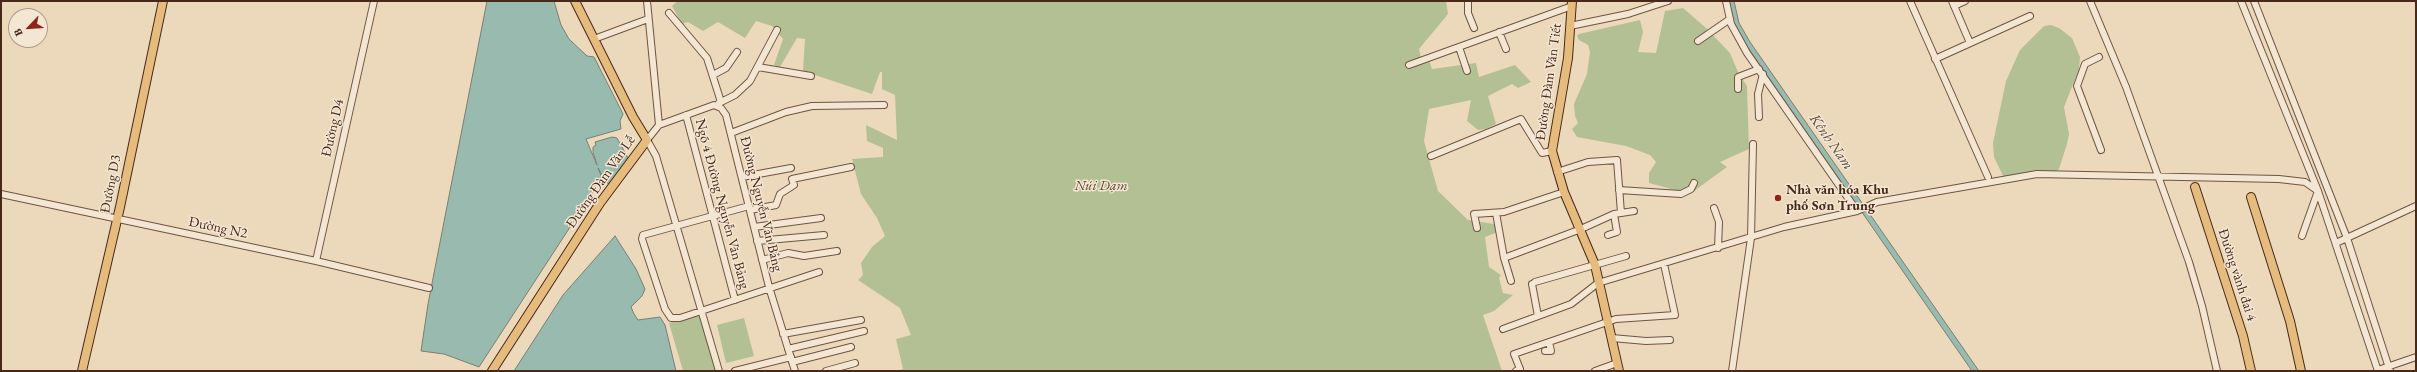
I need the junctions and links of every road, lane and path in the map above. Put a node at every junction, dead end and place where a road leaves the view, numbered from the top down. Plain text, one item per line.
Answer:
1 (163, 1) edge
2 (374, 1) edge
3 (575, 1) edge
4 (647, 1) edge
5 (1468, 1) edge
6 (1668, 1) edge
7 (1726, 1) edge
8 (1910, 1) edge
9 (1965, 1) edge
10 (2090, 1) edge
11 (2241, 1) edge
12 (2254, 1) edge
13 (1572, 3) edge
14 (1953, 3) edge
15 (669, 13) dead end
16 (2030, 16) dead end
17 (648, 19) junction
18 (1730, 19) junction
19 (1570, 26) junction
20 (1474, 28) dead end
21 (777, 30) dead end
22 (1499, 32) junction
23 (594, 38) junction
24 (1698, 42) dead end
25 (1970, 43) junction
26 (1459, 47) junction
27 (1506, 49) dead end
28 (737, 52) dead end
29 (2099, 56) dead end
30 (1935, 59) junction
31 (1410, 65) dead end
32 (758, 66) junction
33 (1467, 71) dead end
34 (1761, 72) junction
35 (713, 75) junction
36 (811, 76) dead end
37 (1738, 90) dead end
38 (721, 102) junction
39 (884, 105) dead end
40 (714, 106) junction
41 (686, 115) junction
42 (1759, 117) dead end
43 (659, 125) junction
44 (731, 133) junction
45 (647, 140) junction
46 (1753, 144) dead end
47 (2101, 150) dead end
48 (1552, 151) junction
49 (1431, 156) dead end
50 (851, 167) dead end
51 (790, 168) dead end
52 (1557, 172) junction
53 (742, 177) junction
54 (1988, 177) dead end
55 (2160, 178) junction
56 (1694, 183) dead end
57 (2195, 187) dead end
58 (1619, 190) junction
59 (2318, 191) junction
60 (1564, 192) junction
61 (1, 194) edge
62 (2251, 197) dead end
63 (2416, 206) edge
64 (749, 208) junction
65 (1714, 208) dead end
66 (1634, 211) dead end
67 (1857, 211) junction
68 (1496, 213) junction
69 (1621, 213) junction
70 (1614, 214) junction
71 (713, 215) junction
72 (821, 218) dead end
73 (117, 219) junction
74 (676, 224) junction
75 (754, 227) junction
76 (1477, 228) dead end
77 (1581, 229) junction
78 (824, 235) dead end
79 (1608, 235) dead end
80 (2302, 236) dead end
81 (1751, 238) junction
82 (2347, 238) junction
83 (757, 241) junction
84 (2336, 242) junction
85 (1718, 248) junction
86 (837, 251) dead end
87 (1626, 256) dead end
88 (1504, 258) junction
89 (762, 260) junction
90 (316, 261) junction
91 (1664, 264) junction
92 (1595, 265) junction
93 (819, 272) dead end
94 (1511, 281) dead end
95 (1598, 283) junction
96 (769, 287) junction
97 (429, 288) dead end
98 (735, 300) junction
99 (703, 310) junction
100 (1538, 316) junction
101 (861, 320) dead end
102 (1608, 321) junction
103 (1503, 328) dead end
104 (864, 331) dead end
105 (783, 334) junction
106 (1612, 338) junction
107 (1670, 340) dead end
108 (1549, 342) junction
109 (852, 347) dead end
110 (788, 349) junction
111 (1545, 351) dead end
112 (2416, 358) edge
113 (792, 360) junction
114 (855, 363) dead end
115 (1618, 367) edge
116 (758, 368) edge
117 (2389, 369) edge
118 (82, 371) edge
119 (492, 371) edge
120 (719, 371) edge
121 (736, 371) edge
122 (795, 371) edge
123 (826, 371) edge
124 (1516, 371) edge
125 (1595, 371) edge
126 (1732, 371) edge
127 (2217, 371) edge
128 (2251, 371) edge
129 (2301, 371) edge
130 (2378, 371) edge

1 - 73 main road, Đường D3
2 - 90 street, Đường D4
3 - 23 main road, Đường Đàm Văn Lễ
4 - 17 street
5 - 20 street
6 - 19 street
7 - 18 street
8 - 30 street
9 - 14 street
10 - 55 street
11 - 59 street
12 - 82 street
13 - 19 main road, Đường Đàm Văn Tiết
13 - 22 street
14 - 25 street
15 - 35 street
16 - 25 street
17 - 23 street
17 - 43 street
18 - 24 street
18 - 34 street
19 - 48 main road, Đường Đàm Văn Tiết
21 - 32 street
22 - 26 street
22 - 27 street
23 - 45 main road, Đường Đàm Văn Lễ
25 - 30 street
26 - 31 street
26 - 33 street
28 - 35 street
29 - 47 street
30 - 54 street
32 - 36 street
32 - 38 street
34 - 37 street
34 - 42 street
34 - 67 street
35 - 38 street
38 - 40 street
39 - 44 street
40 - 41 street
40 - 44 street, Đường Nguyễn Văn Bảng
41 - 43 street
41 - 71 street, Ngõ 4 Đường Nguyễn Văn Bảng
43 - 45 street
44 - 53 street, Đường Nguyễn Văn Bảng
45 - 74 street
45 - 119 main road, Đường Đàm Văn Lễ
46 - 81 street
48 - 49 street
48 - 52 main road, Đường Đàm Văn Tiết
50 - 64 street
51 - 53 street
52 - 58 street
52 - 60 main road, Đường Đàm Văn Tiết
53 - 64 street, Đường Nguyễn Văn Bảng
55 - 59 street
55 - 67 street
55 - 127 street
56 - 58 street
57 - 128 main road, Đường vành đai 4
58 - 69 street
59 - 80 street
59 - 84 street
60 - 68 street
60 - 77 main road, Đường Đàm Văn Tiết
61 - 73 street, Đường N2
62 - 129 main road
63 - 82 street
64 - 71 street
64 - 75 street, Đường Nguyễn Văn Bảng
65 - 85 street
66 - 69 street
67 - 81 street
68 - 76 street
68 - 88 street
69 - 70 street
70 - 77 street
70 - 79 street
71 - 74 street
71 - 98 street, Ngõ 4 Đường Nguyễn Văn Bảng
72 - 75 street
73 - 90 street, Đường N2
73 - 118 main road, Đường D3
74 - 99 street
74 - 99 street
75 - 83 street, Đường Nguyễn Văn Bảng
77 - 88 street
77 - 92 main road, Đường Đàm Văn Tiết
78 - 83 street
81 - 85 street
81 - 126 street
82 - 84 street
82 - 117 street
83 - 89 street, Đường Nguyễn Văn Bảng
84 - 130 street
85 - 91 street
86 - 89 street
87 - 92 street
88 - 94 street
89 - 96 street, Đường Nguyễn Văn Bảng
90 - 97 street, Đường N2
91 - 95 street
91 - 102 street
92 - 95 main road, Đường Đàm Văn Tiết
92 - 100 street
93 - 96 street
95 - 100 street
95 - 102 main road, Đường Đàm Văn Tiết
96 - 98 street
96 - 105 street, Đường Nguyễn Văn Bảng
98 - 99 street
99 - 120 street
100 - 103 street
101 - 105 street
102 - 106 main road, Đường Đàm Văn Tiết
102 - 108 street
104 - 110 street
105 - 110 street, Đường Nguyễn Văn Bảng
106 - 107 street
106 - 115 main road, Đường Đàm Văn Tiết
108 - 111 street
108 - 124 street
109 - 113 street
110 - 113 street, Đường Nguyễn Văn Bảng
112 - 117 street
113 - 116 street
113 - 122 street, Đường Nguyễn Văn Bảng
114 - 123 street
115 - 125 street
116 - 121 street
117 - 130 street

